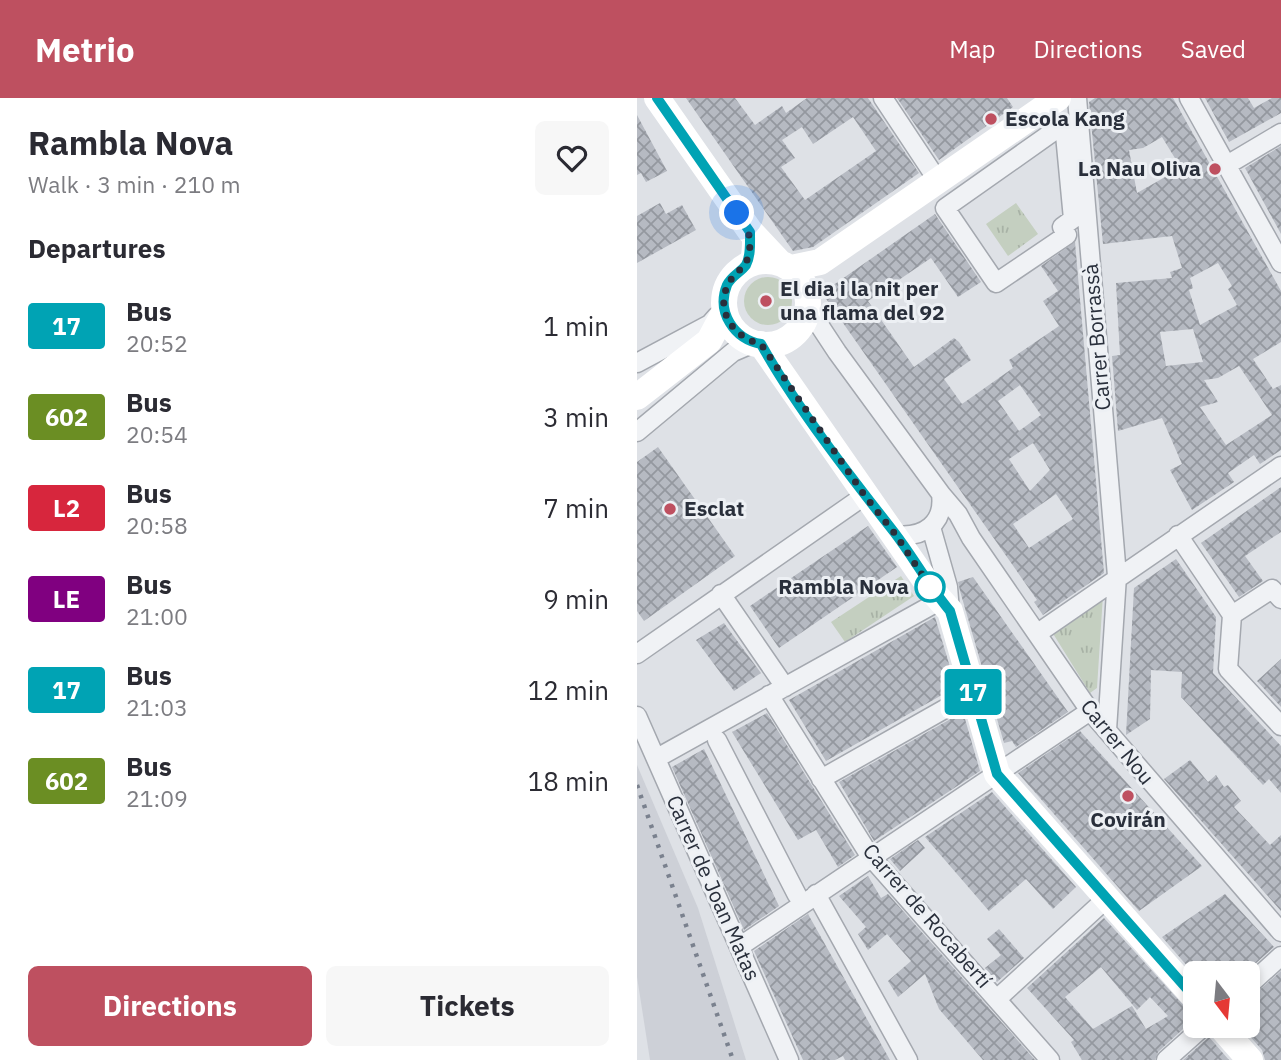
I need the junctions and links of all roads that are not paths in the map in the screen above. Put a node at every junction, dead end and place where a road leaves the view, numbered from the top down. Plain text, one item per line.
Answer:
1 (657, 98) edge
2 (883, 98) edge
3 (1058, 98) edge
4 (1077, 98) edge
5 (1189, 98) edge
6 (1281, 134) edge
7 (1227, 165) junction
8 (938, 181) junction
9 (1073, 219) joint
10 (750, 232) junction
11 (1281, 262) edge
12 (745, 266) junction
13 (796, 281) junction
14 (725, 310) junction
15 (753, 342) junction
16 (690, 358) junction
17 (637, 363) edge
18 (637, 397) edge
19 (637, 432) edge
20 (1281, 466) edge
21 (941, 494) junction
22 (865, 496) junction
23 (935, 523) junction
24 (896, 535) junction
25 (1178, 535) junction
26 (971, 538) junction
27 (1117, 576) junction
28 (721, 594) junction
29 (1281, 598) edge
30 (945, 605) junction
31 (1232, 615) junction
32 (1038, 633) junction
33 (637, 654) edge
34 (777, 691) junction
35 (973, 693) junction
36 (1090, 711) junction
37 (637, 716) edge
38 (1281, 726) edge
39 (1107, 730) junction
40 (717, 740) dead end
41 (657, 758) junction
42 (997, 774) junction
43 (821, 779) junction
44 (870, 856) junction
45 (807, 895) junction
46 (1106, 898) junction
47 (1281, 932) edge
48 (739, 947) junction
49 (1281, 956) edge
50 (1260, 975) edge
51 (1183, 985) edge
52 (998, 998) junction
53 (1190, 1038) edge
54 (1231, 1038) edge
55 (789, 1060) edge
56 (908, 1060) edge
57 (1050, 1060) edge
58 (1165, 1060) edge
59 (1250, 1060) edge

1 - 10 street
2 - 8 street
3 - 8 street
4 - 27 street, Carrer Borrassà
5 - 7 street
6 - 7 street
7 - 11 street
8 - 13 street
9 - 9 street
10 - 12 street
10 - 13 street
12 - 13 street
12 - 14 street
13 - 15 street
13 - 21 street
14 - 15 street
14 - 16 street
14 - 17 street
15 - 16 street
15 - 19 street
15 - 22 street
16 - 18 street
20 - 25 street
21 - 23 street
21 - 26 street, Carrer Nou
22 - 24 street
22 - 28 street
23 - 24 street
23 - 26 street, Carrer Nou
23 - 30 street
24 - 30 street
25 - 27 street
25 - 31 street
26 - 32 street, Carrer Nou
27 - 32 street
27 - 39 street, Carrer Borrassà
28 - 33 street
28 - 34 street, Carrer de Rocabertí
29 - 31 street
30 - 34 street
30 - 35 street
31 - 38 street
32 - 36 street, Carrer Nou
34 - 41 street
34 - 43 street, Carrer de Rocabertí
35 - 42 street
35 - 43 street
36 - 39 street, Carrer Nou
36 - 42 street
37 - 41 street, Carrer de Joan Matas
39 - 47 street, Carrer Nou
40 - 45 street
41 - 48 street, Carrer de Joan Matas
42 - 44 street
42 - 46 street
43 - 44 street, Carrer de Rocabertí
44 - 45 street
44 - 52 street, Carrer de Rocabertí
45 - 48 street
45 - 56 street
46 - 51 street
46 - 52 street
48 - 55 street, Carrer de Joan Matas
49 - 50 street
52 - 57 street, Carrer de Rocabertí
53 - 58 street
54 - 59 street

